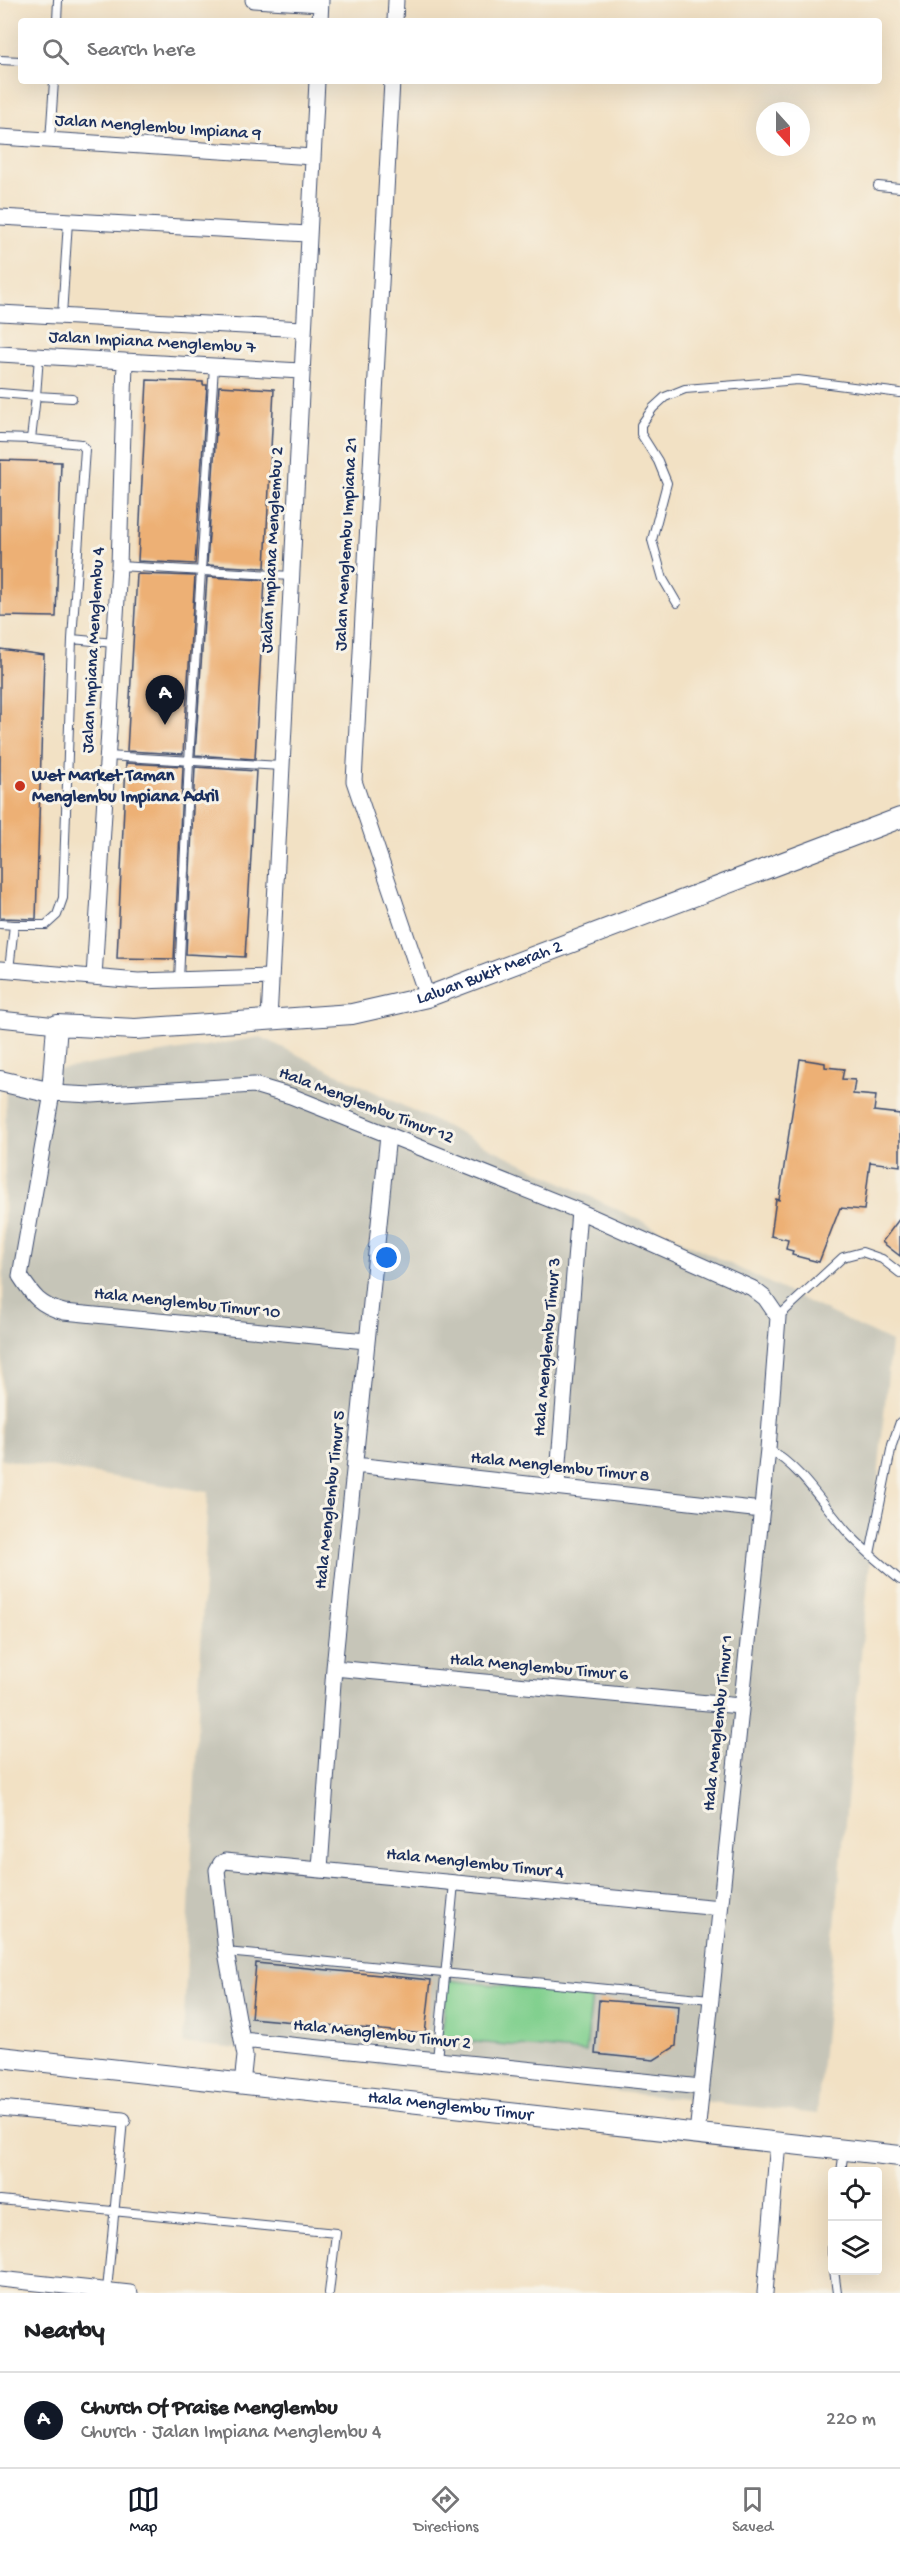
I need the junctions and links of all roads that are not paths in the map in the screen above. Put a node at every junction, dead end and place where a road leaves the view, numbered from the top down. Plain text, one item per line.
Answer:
1 (58, 0) edge
2 (253, 0) edge
3 (396, 0) edge
4 (321, 2) edge
5 (57, 18) edge
6 (320, 18) edge
7 (395, 18) edge
8 (0, 60) edge
9 (18, 61) edge
10 (54, 84) edge
11 (317, 84) edge
12 (392, 84) edge
13 (0, 137) edge
14 (50, 141) junction
15 (313, 157) junction
16 (878, 186) dead end
17 (900, 188) edge
18 (0, 218) edge
19 (68, 221) junction
20 (308, 234) junction
21 (0, 313) edge
22 (62, 316) junction
23 (303, 329) junction
24 (0, 354) edge
25 (39, 356) junction
26 (125, 361) junction
27 (214, 366) junction
28 (301, 371) junction
29 (0, 393) edge
30 (900, 393) edge
31 (36, 396) junction
32 (72, 398) dead end
33 (0, 438) edge
34 (31, 440) junction
35 (119, 566) junction
36 (200, 570) junction
37 (291, 576) junction
38 (677, 603) dead end
39 (72, 639) junction
40 (114, 644) junction
41 (107, 756) junction
42 (189, 761) junction
43 (281, 766) junction
44 (900, 818) edge
45 (0, 924) edge
46 (14, 925) junction
47 (5, 970) edge
48 (94, 977) junction
49 (271, 977) junction
50 (179, 980) junction
51 (427, 998) junction
52 (0, 1019) edge
53 (268, 1020) junction
54 (57, 1025) junction
55 (0, 1082) edge
56 (52, 1093) junction
57 (388, 1135) junction
58 (579, 1211) junction
59 (900, 1273) edge
60 (778, 1317) junction
61 (366, 1341) junction
62 (900, 1422) edge
63 (768, 1449) junction
64 (355, 1465) junction
65 (557, 1487) junction
66 (762, 1510) junction
67 (870, 1554) junction
68 (900, 1580) edge
69 (334, 1668) junction
70 (740, 1706) junction
71 (320, 1869) junction
72 (454, 1881) junction
73 (720, 1908) junction
74 (226, 1952) junction
75 (445, 1973) junction
76 (710, 1999) junction
77 (242, 2040) junction
78 (0, 2057) edge
79 (437, 2060) junction
80 (242, 2084) junction
81 (701, 2087) junction
82 (0, 2108) edge
83 (123, 2120) joint
84 (697, 2134) junction
85 (778, 2142) junction
86 (844, 2149) junction
87 (900, 2156) edge
88 (842, 2167) edge
89 (0, 2200) edge
90 (114, 2211) junction
91 (835, 2275) edge
92 (0, 2278) edge
93 (107, 2290) junction
94 (130, 2293) edge
95 (329, 2293) edge
96 (765, 2293) edge
97 (837, 2293) edge

1 - 5 lane
2 - 4 street
3 - 7 street
4 - 6 street
8 - 9 lane
10 - 14 lane
11 - 15 street, Jalan Impiana Menglembu 2
12 - 51 street, Jalan Menglembu Impiana 21
13 - 14 street, Jalan Menglembu Impiana 9
14 - 15 street, Jalan Menglembu Impiana 9
15 - 20 street, Jalan Impiana Menglembu 2
16 - 17 lane
18 - 19 street
19 - 20 street
19 - 22 lane
20 - 23 street, Jalan Impiana Menglembu 2
21 - 22 street
22 - 23 street
23 - 28 street, Jalan Impiana Menglembu 2
24 - 25 street, Jalan Impiana Menglembu 7
25 - 26 street, Jalan Impiana Menglembu 7
25 - 31 lane
26 - 27 street, Jalan Impiana Menglembu 7
26 - 35 street, Jalan Impiana Menglembu 4
27 - 28 street, Jalan Impiana Menglembu 7
27 - 36 lane
28 - 37 street, Jalan Impiana Menglembu 2
29 - 31 lane
30 - 38 lane
31 - 32 lane
31 - 34 lane
33 - 34 lane
34 - 39 lane
35 - 36 lane
35 - 40 street, Jalan Impiana Menglembu 4
36 - 37 lane
36 - 42 lane
37 - 43 street, Jalan Impiana Menglembu 2
39 - 40 lane
39 - 46 lane
40 - 41 street, Jalan Impiana Menglembu 4
41 - 42 lane
41 - 48 street, Jalan Impiana Menglembu 4
42 - 43 lane
42 - 50 lane
43 - 49 street, Jalan Impiana Menglembu 2
44 - 51 street, Laluan Bukit Merah 2
45 - 46 lane
46 - 47 lane
47 - 48 street
48 - 50 street
49 - 50 street
49 - 53 street, Jalan Impiana Menglembu 2
51 - 53 street, Laluan Bukit Merah 2
52 - 54 street
53 - 54 street, Laluan Bukit Merah 2
54 - 56 street
55 - 56 street
56 - 57 street, Hala Menglembu Timur 12
56 - 61 street, Hala Menglembu Timur 10
57 - 58 street, Hala Menglembu Timur 12
57 - 61 street, Hala Menglembu Timur 5
58 - 60 street, Hala Menglembu Timur 12
58 - 65 street, Hala Menglembu Timur 3
59 - 60 lane
60 - 63 street, Hala Menglembu Timur 1
61 - 64 street, Hala Menglembu Timur 5
62 - 67 lane
63 - 66 street, Hala Menglembu Timur 1
63 - 67 lane
64 - 65 street, Hala Menglembu Timur 8
64 - 69 street, Hala Menglembu Timur 5
65 - 66 street, Hala Menglembu Timur 8
66 - 70 street, Hala Menglembu Timur 1
67 - 68 lane
69 - 70 street, Hala Menglembu Timur 6
69 - 71 street, Hala Menglembu Timur 5
70 - 73 street, Hala Menglembu Timur 1
71 - 72 street, Hala Menglembu Timur 4
71 - 74 street, Hala Menglembu Timur 4
72 - 73 street, Hala Menglembu Timur 4
72 - 75 lane
73 - 76 street, Hala Menglembu Timur 1
74 - 75 lane
74 - 77 street
75 - 76 lane
75 - 79 lane
76 - 81 street, Hala Menglembu Timur 1
77 - 79 street, Hala Menglembu Timur 2
77 - 80 street
78 - 80 street, Hala Menglembu Timur
79 - 81 street, Hala Menglembu Timur 2
80 - 84 street, Hala Menglembu Timur
81 - 84 street, Hala Menglembu Timur 1
82 - 83 street
83 - 90 lane
84 - 85 street, Hala Menglembu Timur
85 - 86 street, Hala Menglembu Timur
85 - 96 street
86 - 87 street, Hala Menglembu Timur
86 - 88 lane
89 - 90 lane
90 - 93 lane
90 - 95 lane
91 - 97 lane
92 - 93 street
93 - 94 street

